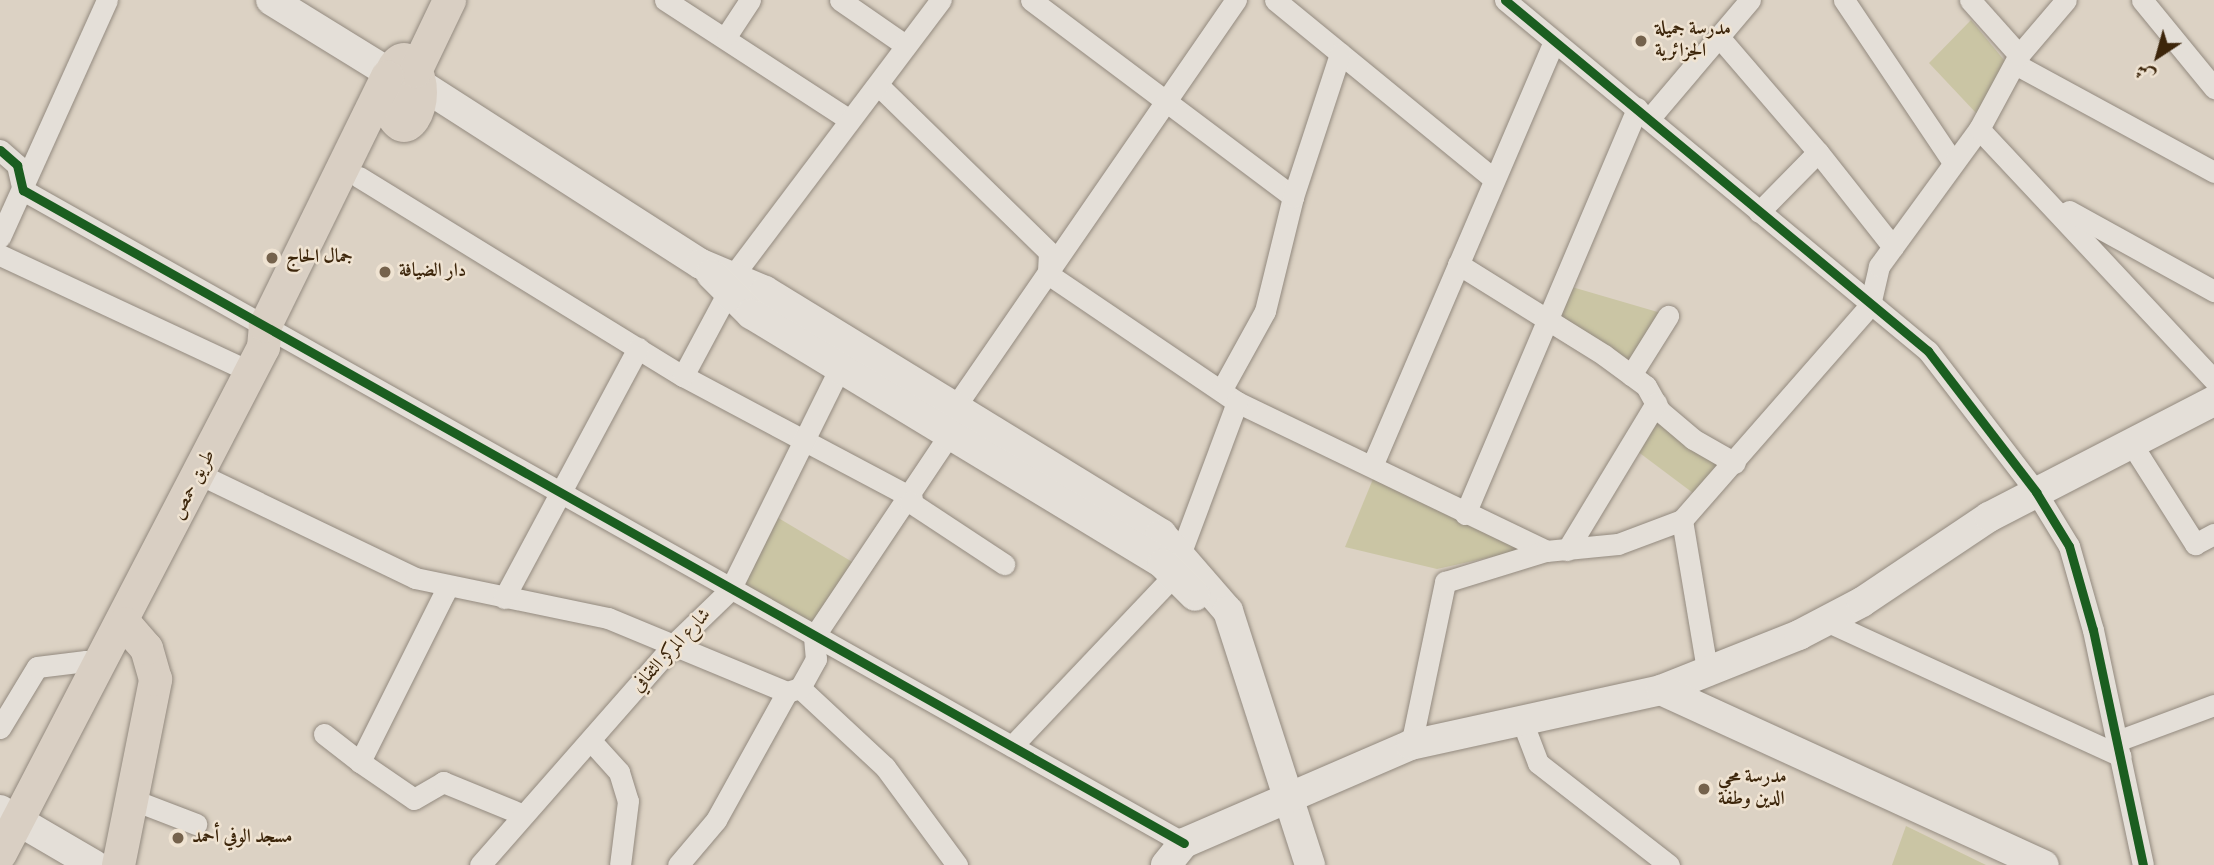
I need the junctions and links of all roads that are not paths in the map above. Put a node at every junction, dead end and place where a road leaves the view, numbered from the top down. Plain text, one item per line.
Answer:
1 (107, 0) edge
2 (271, 0) edge
3 (309, 0) edge
4 (425, 0) edge
5 (449, 0) edge
6 (665, 0) edge
7 (750, 0) edge
8 (840, 0) edge
9 (941, 0) edge
10 (1031, 0) edge
11 (1236, 0) edge
12 (1275, 0) edge
13 (1505, 0) edge
14 (1750, 0) edge
15 (1844, 0) edge
16 (1970, 0) edge
17 (2066, 0) edge
18 (2142, 0) edge
19 (727, 35) junction
20 (1719, 37) junction
21 (1554, 41) junction
22 (905, 45) junction
23 (1340, 54) junction
24 (2018, 60) junction
25 (399, 72) junction
26 (878, 85) junction
27 (2214, 88) edge
28 (1164, 104) junction
29 (1643, 114) junction
30 (848, 119) junction
31 (1979, 129) junction
32 (0, 150) edge
33 (1818, 152) junction
34 (1953, 162) junction
35 (2214, 172) edge
36 (359, 177) junction
37 (1494, 179) junction
38 (23, 190) junction
39 (1293, 197) junction
40 (2055, 204) junction
41 (1759, 212) junction
42 (0, 237) edge
43 (1893, 247) junction
44 (0, 255) edge
45 (1458, 264) junction
46 (1048, 274) junction
47 (730, 284) junction
48 (2214, 291) edge
49 (1870, 305) junction
50 (1668, 316) dead end
51 (1548, 318) junction
52 (264, 344) junction
53 (638, 348) junction
54 (839, 369) junction
55 (1631, 375) junction
56 (683, 376) junction
57 (2214, 380) edge
58 (1229, 396) junction
59 (2214, 401) edge
60 (1656, 404) junction
61 (952, 421) junction
62 (2131, 443) junction
63 (807, 444) junction
64 (1735, 463) junction
65 (1372, 467) junction
66 (199, 474) junction
67 (558, 491) junction
68 (2036, 492) junction
69 (911, 500) junction
70 (1465, 514) junction
71 (1682, 520) junction
72 (2214, 534) edge
73 (1556, 550) junction
74 (1178, 563) junction
75 (1004, 564) dead end
76 (448, 586) junction
77 (730, 590) junction
78 (504, 598) junction
79 (1826, 621) junction
80 (124, 623) junction
81 (814, 637) junction
82 (674, 644) junction
83 (101, 668) junction
84 (1708, 675) junction
85 (794, 690) junction
86 (1661, 690) junction
87 (2214, 705) edge
88 (1522, 721) junction
89 (0, 728) edge
90 (324, 734) dead end
91 (591, 741) junction
92 (1411, 745) junction
93 (1012, 746) junction
94 (2119, 749) junction
95 (360, 762) junction
96 (131, 799) junction
97 (1282, 801) junction
98 (10, 814) edge
99 (521, 814) junction
100 (195, 824) dead end
101 (0, 853) edge
102 (1176, 857) edge
103 (955, 864) edge
104 (94, 865) edge
105 (118, 865) edge
106 (480, 865) edge
107 (620, 865) edge
108 (678, 865) edge
109 (1290, 865) edge
110 (1310, 865) edge
111 (1669, 865) edge
112 (2044, 865) edge
113 (2143, 865) edge

1 - 38 street
2 - 25 main road
3 - 25 main road
4 - 25 main road, طريق حمص
5 - 25 main road, طريق حمص
6 - 19 street
7 - 19 street
8 - 22 street
9 - 22 street
10 - 28 street
11 - 28 street
12 - 23 street
13 - 21 street
14 - 20 street
15 - 34 street
16 - 24 street
17 - 24 street
18 - 27 street
19 - 30 street
20 - 29 street
20 - 33 street
21 - 29 street
21 - 37 street
22 - 26 street
23 - 37 street
23 - 39 street
24 - 31 street
24 - 35 street
25 - 36 main road, طريق حمص
25 - 47 main road
25 - 52 main road, طريق حمص
26 - 30 street
26 - 46 street
28 - 39 street
28 - 46 street
29 - 41 street
29 - 51 street
30 - 47 street
31 - 34 street
31 - 40 street
32 - 38 street
33 - 41 street
33 - 43 street
34 - 43 street
36 - 52 main road, طريق حمص
36 - 53 street
37 - 45 street
38 - 42 street
38 - 52 street
39 - 58 street
40 - 48 street
40 - 57 street
41 - 49 street
43 - 49 street
44 - 52 street
45 - 51 street
45 - 65 street
46 - 58 street
46 - 61 street
47 - 54 main road
47 - 56 street
47 - 61 main road
49 - 64 street
49 - 68 street
50 - 55 street
51 - 55 street
51 - 70 street
52 - 66 main road, طريق حمص
52 - 67 street
53 - 56 street
53 - 67 street
54 - 61 main road
54 - 63 street, شارع المركز الثقافي
55 - 60 street
56 - 63 street
58 - 65 street
58 - 74 street
59 - 62 main road
60 - 64 street
60 - 73 street
61 - 69 street
61 - 74 main road
62 - 68 main road
62 - 72 street
63 - 69 street
63 - 77 street, شارع المركز الثقافي
64 - 71 street
65 - 70 street
66 - 76 street
66 - 80 main road, طريق حمص
67 - 77 street
67 - 78 street
68 - 79 main road
68 - 94 street
69 - 75 street
69 - 81 street
70 - 73 street
71 - 73 street
71 - 84 street
73 - 92 street
74 - 93 street
74 - 97 main road
76 - 78 street
76 - 95 street
77 - 81 street
77 - 82 street, شارع المركز الثقافي
78 - 82 street
79 - 84 main road
79 - 94 street
80 - 83 main road, طريق حمص
80 - 96 main road
81 - 85 street
81 - 93 street
82 - 85 street
82 - 91 street, شارع المركز الثقافي
83 - 89 street
83 - 98 main road, طريق حمص
84 - 86 main road
85 - 103 street
85 - 108 street
86 - 88 main road
86 - 112 main road
87 - 94 street
88 - 92 main road
88 - 111 street
90 - 95 street
91 - 99 street, شارع المركز الثقافي
91 - 107 street
92 - 97 main road
93 - 102 street
94 - 113 street
95 - 99 street
96 - 100 street
96 - 105 main road
97 - 102 main road
97 - 109 main road
97 - 110 main road
98 - 101 main road, طريق حمص
98 - 104 main road
99 - 106 street, شارع المركز الثقافي

